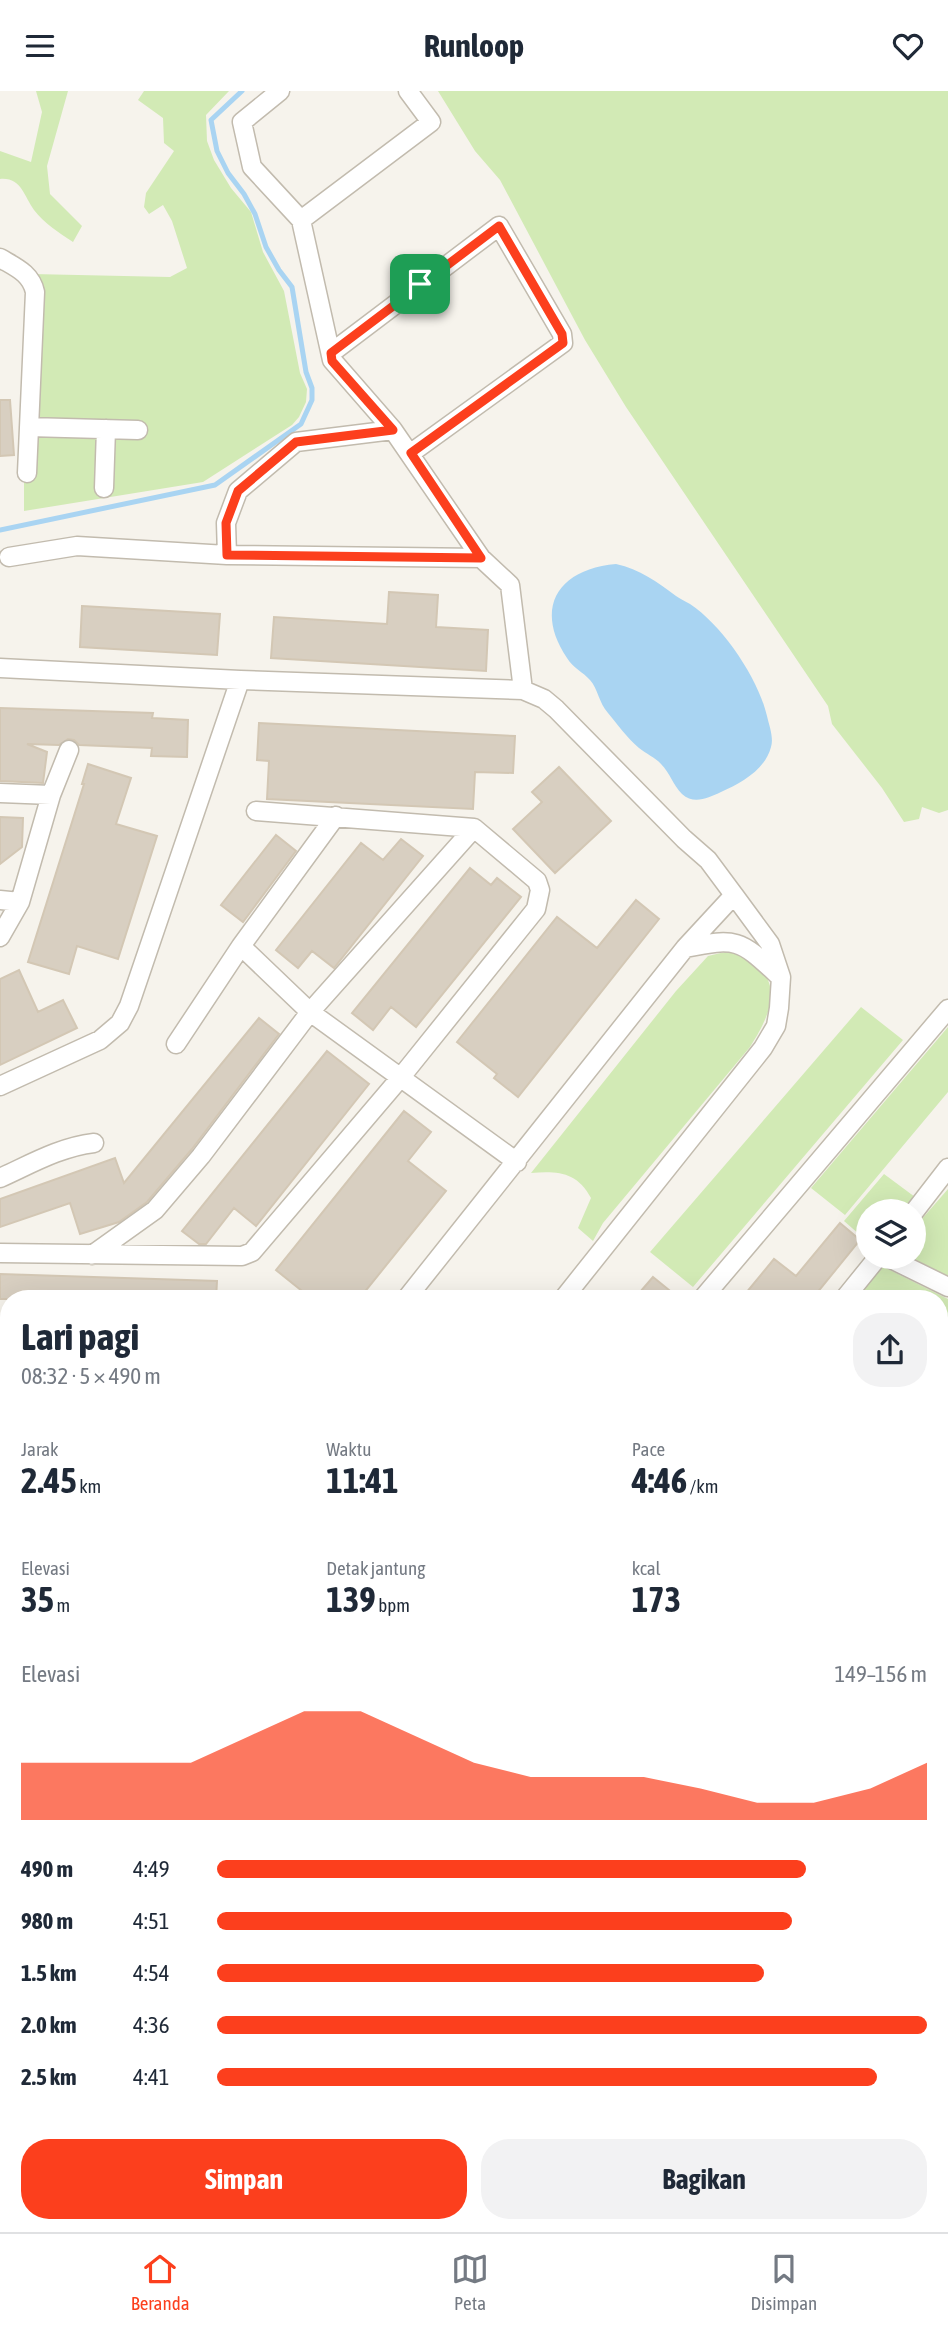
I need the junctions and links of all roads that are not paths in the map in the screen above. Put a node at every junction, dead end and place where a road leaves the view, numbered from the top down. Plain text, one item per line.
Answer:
1 (280, 91) edge
2 (408, 91) edge
3 (301, 220) junction
4 (0, 258) edge
5 (331, 353) junction
6 (29, 426) junction
7 (106, 429) junction
8 (138, 430) dead end
9 (393, 430) junction
10 (411, 453) junction
11 (27, 473) dead end
12 (104, 488) dead end
13 (227, 555) junction
14 (9, 557) dead end
15 (481, 558) junction
16 (0, 669) edge
17 (240, 680) junction
18 (523, 690) junction
19 (69, 750) dead end
20 (0, 793) edge
21 (51, 795) junction
22 (256, 811) dead end
23 (336, 816) junction
24 (474, 828) junction
25 (734, 895) junction
26 (0, 900) edge
27 (20, 902) junction
28 (0, 937) edge
29 (241, 946) junction
30 (685, 948) junction
31 (781, 977) junction
32 (948, 1009) edge
33 (310, 1012) junction
34 (176, 1044) dead end
35 (401, 1077) junction
36 (0, 1086) edge
37 (94, 1143) dead end
38 (517, 1162) junction
39 (947, 1171) edge
40 (0, 1178) edge
41 (924, 1199) edge
42 (0, 1253) edge
43 (92, 1255) junction
44 (868, 1269) edge
45 (911, 1269) edge
46 (948, 1287) edge
47 (413, 1290) edge
48 (571, 1290) edge
49 (710, 1290) edge
50 (851, 1290) edge

1 - 3 street
2 - 3 street
3 - 5 street
4 - 6 street
5 - 9 street
5 - 10 street
6 - 7 street
6 - 11 street
7 - 8 street
7 - 12 street
9 - 10 street
9 - 13 street
10 - 15 street
13 - 14 street
13 - 15 street
15 - 18 street
16 - 17 street
17 - 18 street
17 - 36 street
18 - 25 street
19 - 21 street
20 - 21 street
21 - 27 street
22 - 23 street
23 - 24 street
23 - 29 street
24 - 33 street
24 - 35 street
25 - 30 street
25 - 31 street
26 - 27 street
27 - 28 street
29 - 33 street
29 - 34 street
30 - 31 street
30 - 38 street
31 - 48 street
32 - 49 street
33 - 35 street
33 - 43 street
35 - 38 street
35 - 43 street
37 - 40 street
38 - 47 street
39 - 41 street
42 - 43 street
44 - 50 street
45 - 46 street

